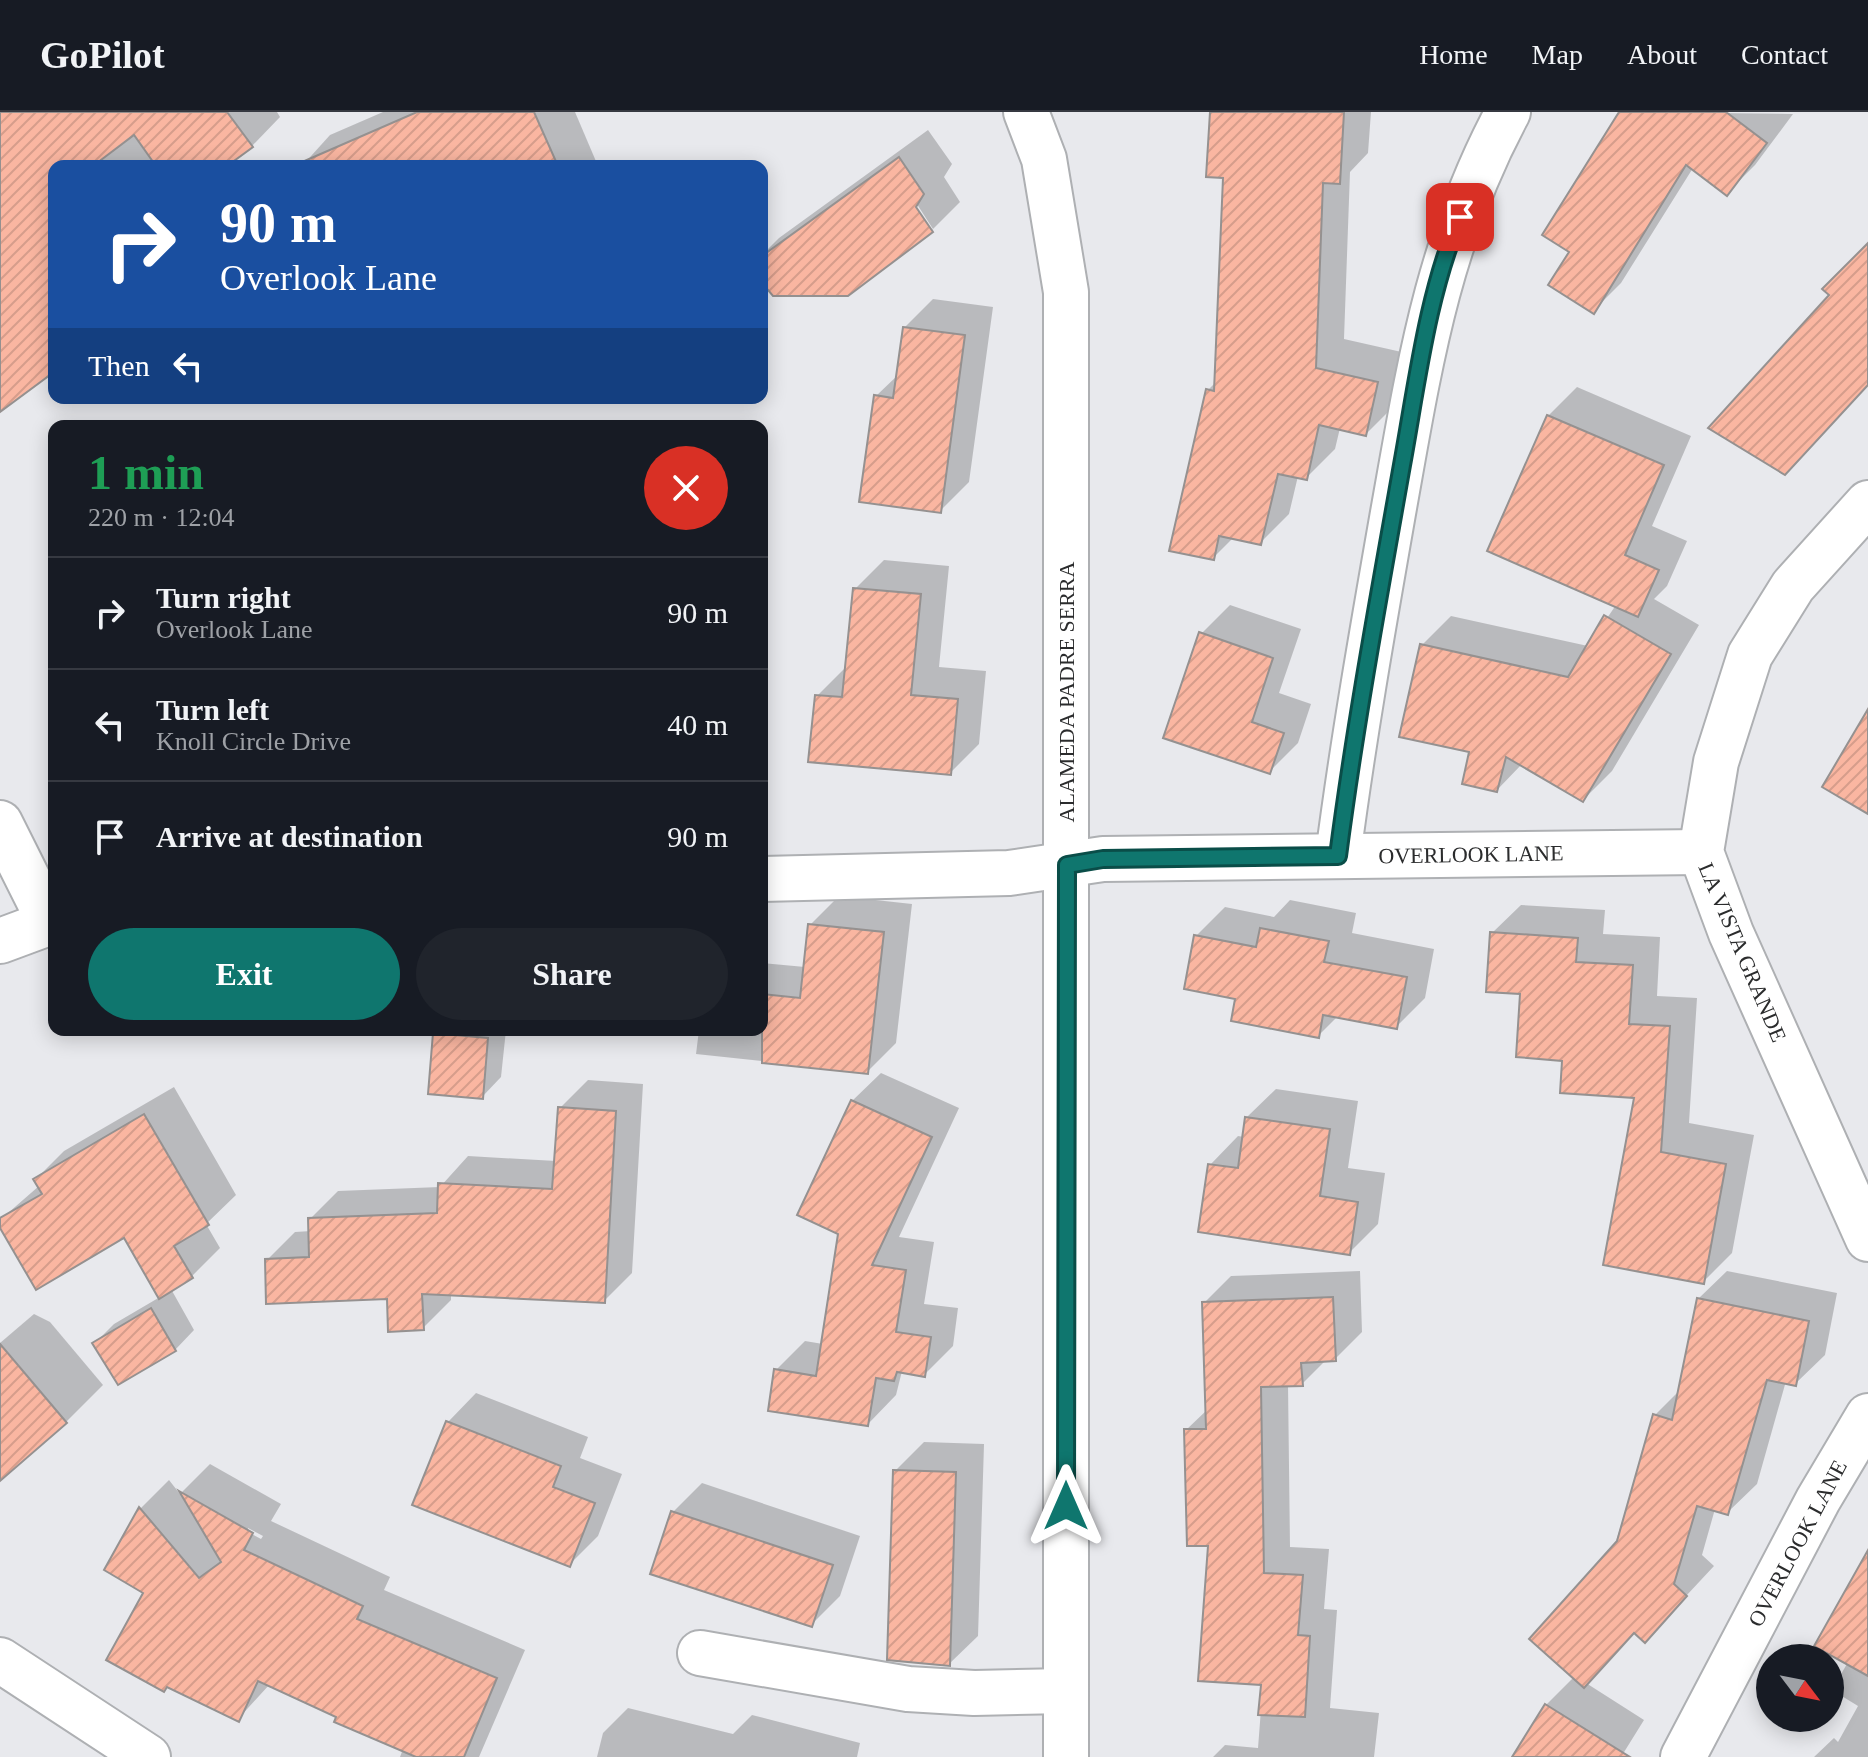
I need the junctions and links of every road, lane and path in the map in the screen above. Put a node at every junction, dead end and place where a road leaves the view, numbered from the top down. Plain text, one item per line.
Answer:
1 (1026, 112) edge
2 (1508, 112) edge
3 (1868, 503) edge
4 (0, 823) edge
5 (1701, 852) junction
6 (1338, 856) junction
7 (1067, 865) junction
8 (768, 879) edge
9 (48, 914) edge
10 (48, 923) edge
11 (0, 941) edge
12 (1868, 1239) edge
13 (1868, 1416) edge
14 (700, 1653) dead end
15 (0, 1660) edge
16 (1066, 1691) junction
17 (148, 1757) edge
18 (1066, 1757) edge
19 (1683, 1757) edge

1 - 7 street, ALAMEDA PADRE SERRA
2 - 6 street
3 - 5 street, LA VISTA GRANDE
4 - 9 street
5 - 6 street, OVERLOOK LANE
5 - 12 street, LA VISTA GRANDE
6 - 7 street, OVERLOOK LANE
7 - 8 street, OVERLOOK LANE
7 - 16 street, ALAMEDA PADRE SERRA
10 - 11 street
13 - 19 street, OVERLOOK LANE
14 - 16 street
15 - 17 street
16 - 18 street, ALAMEDA PADRE SERRA

